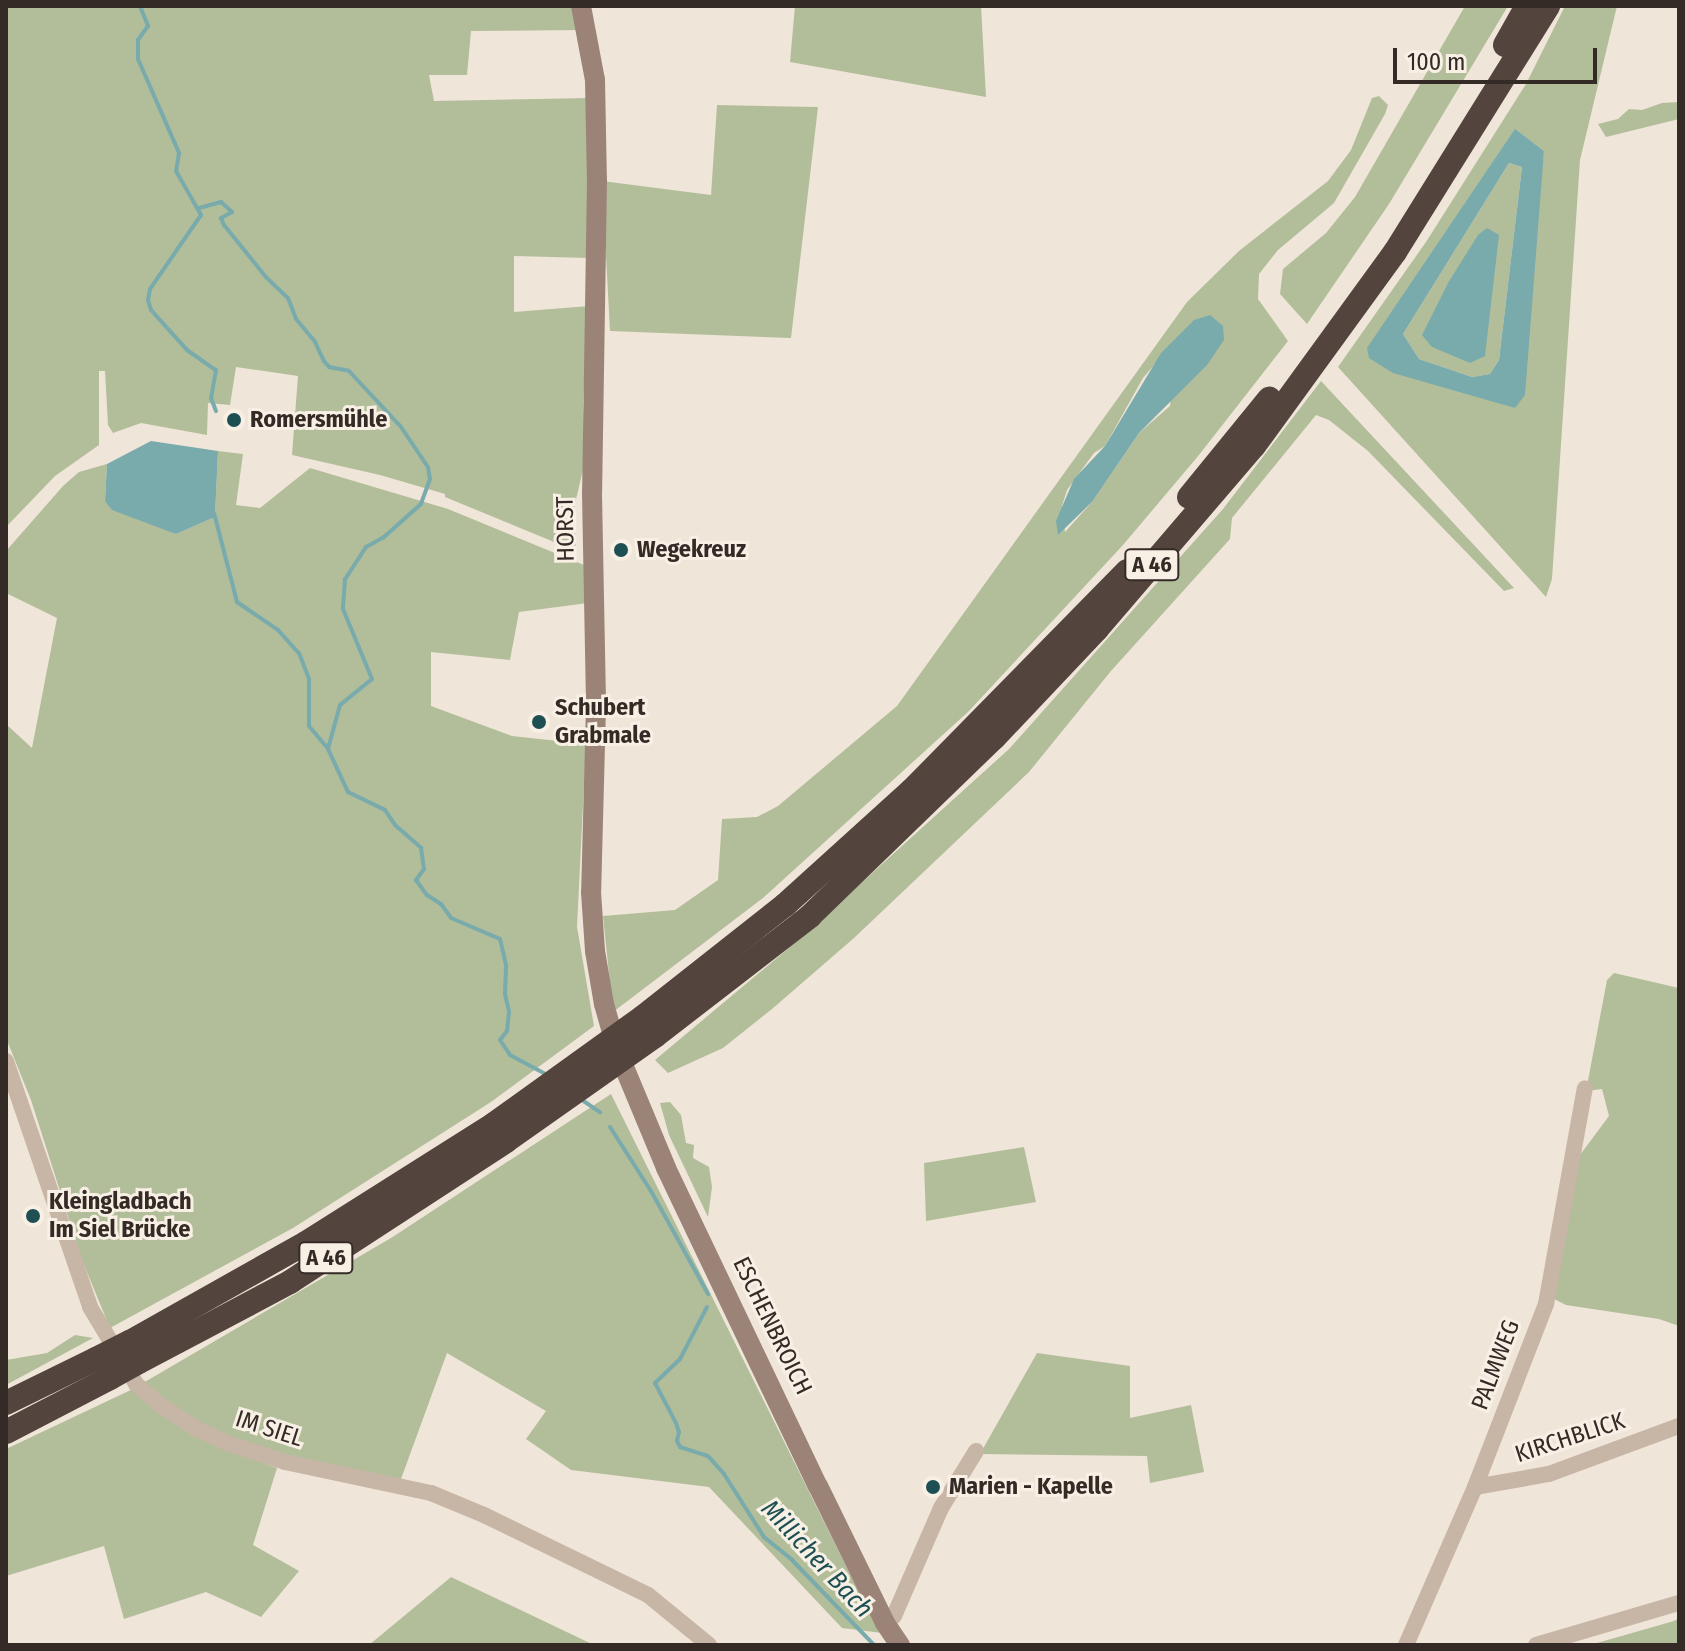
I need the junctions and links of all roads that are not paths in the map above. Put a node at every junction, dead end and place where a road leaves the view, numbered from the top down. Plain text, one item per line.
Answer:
1 (581, 6) edge
2 (1527, 6) edge
3 (1548, 6) edge
4 (649, 1027) junction
5 (617, 1050) joint
6 (6, 1061) edge
7 (1585, 1088) dead end
8 (103, 1368) junction
9 (6, 1403) edge
10 (1679, 1426) edge
11 (6, 1432) edge
12 (976, 1451) dead end
13 (1475, 1487) junction
14 (1679, 1603) edge
15 (885, 1623) junction
16 (709, 1645) edge
17 (900, 1645) edge
18 (1406, 1645) edge
19 (1536, 1645) edge

1 - 5 street, HORST
2 - 4 highway, A 46
3 - 4 highway, A 46
4 - 8 highway, A 46, bridge
5 - 15 street, ESCHENBROICH
6 - 16 street, IM SIEL
7 - 13 street, PALMWEG
8 - 9 highway, A 46
8 - 11 highway, A 46
10 - 13 street, KIRCHBLICK
12 - 15 street
13 - 18 street, PALMWEG
14 - 19 street
15 - 17 street, ESCHENBROICH

